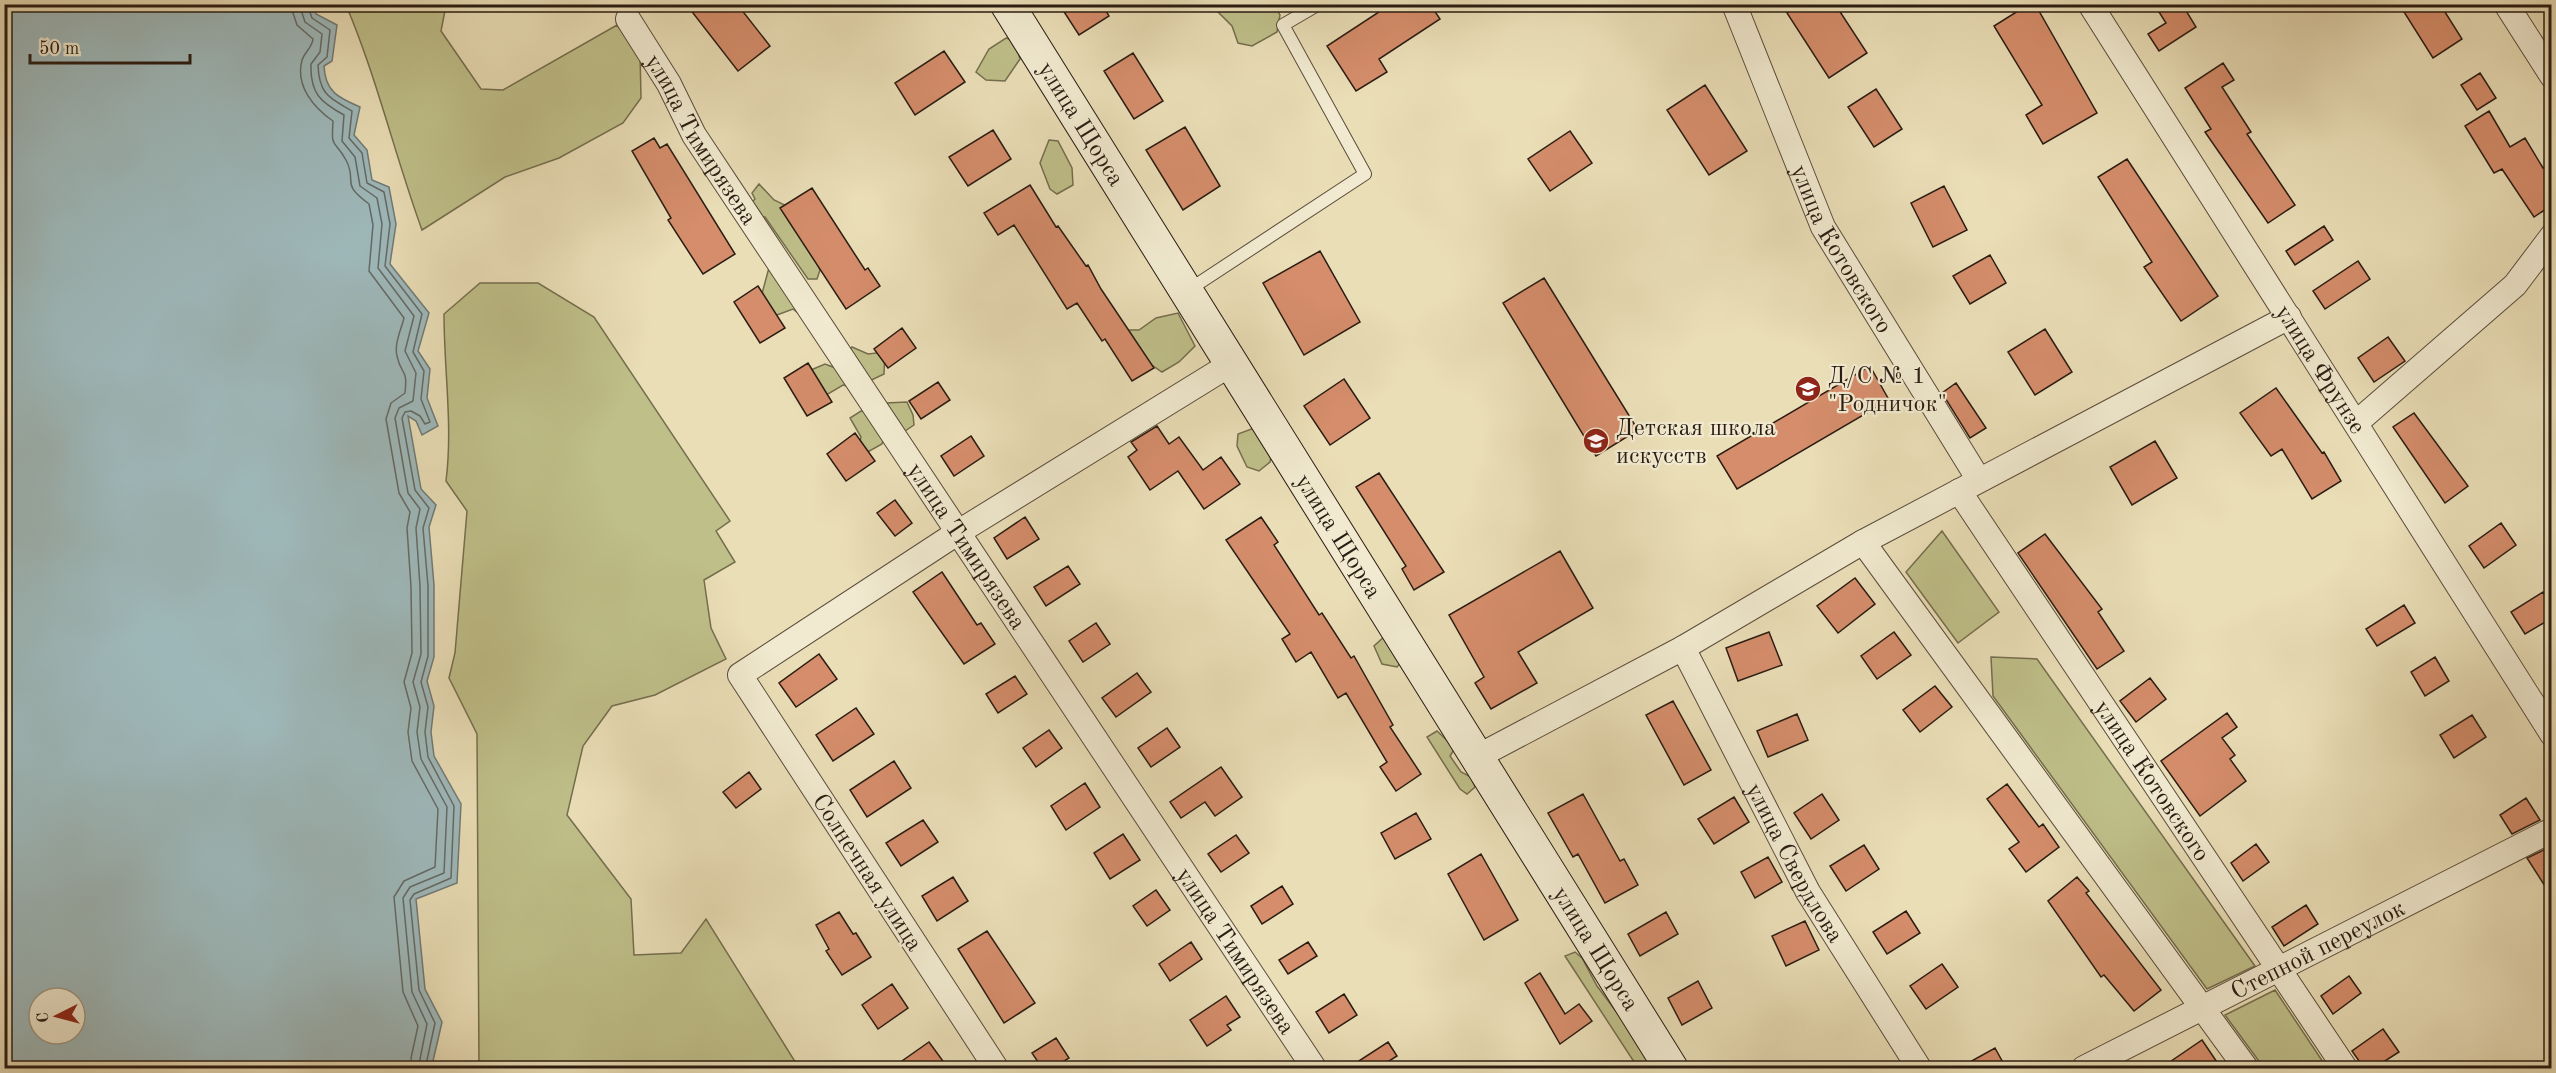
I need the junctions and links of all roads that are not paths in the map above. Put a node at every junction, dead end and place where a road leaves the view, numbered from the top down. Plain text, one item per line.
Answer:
1 (1007, 4) edge
2 (1319, 4) edge
3 (1734, 4) edge
4 (2090, 4) edge
5 (2506, 4) edge
6 (628, 19) dead end
7 (2552, 76) edge
8 (2552, 236) edge
9 (1186, 292) junction
10 (2289, 317) junction
11 (1231, 364) junction
12 (2356, 423) junction
13 (1969, 486) junction
14 (957, 532) junction
15 (1863, 542) junction
16 (1683, 648) junction
17 (2552, 734) edge
18 (1475, 758) junction
19 (2552, 830) edge
20 (2280, 971) junction
21 (2202, 1007) junction
22 (996, 1068) edge
23 (1314, 1068) edge
24 (1671, 1068) edge
25 (1919, 1068) edge
26 (2084, 1068) edge
27 (2246, 1068) edge
28 (2345, 1068) edge

1 - 9 street, улица Щорса
2 - 9 lane
3 - 13 street, улица Котовского
4 - 10 street, улица Фрунзе
5 - 7 street
6 - 14 street, улица Тимирязева
8 - 12 street
9 - 11 street, улица Щорса
10 - 12 street, улица Фрунзе
10 - 13 street
11 - 14 street
11 - 18 street, улица Щорса
12 - 17 street, улица Фрунзе
13 - 15 street
13 - 20 street, улица Котовского
14 - 22 street, Солнечная улица
14 - 23 street, улица Тимирязева
15 - 16 street
15 - 21 street
16 - 18 street
16 - 25 street, улица Свердлова
18 - 24 street, улица Щорса
19 - 20 street, Степной переулок
20 - 21 street, Степной переулок
20 - 28 street, улица Котовского
21 - 26 street, Степной переулок
21 - 27 street

